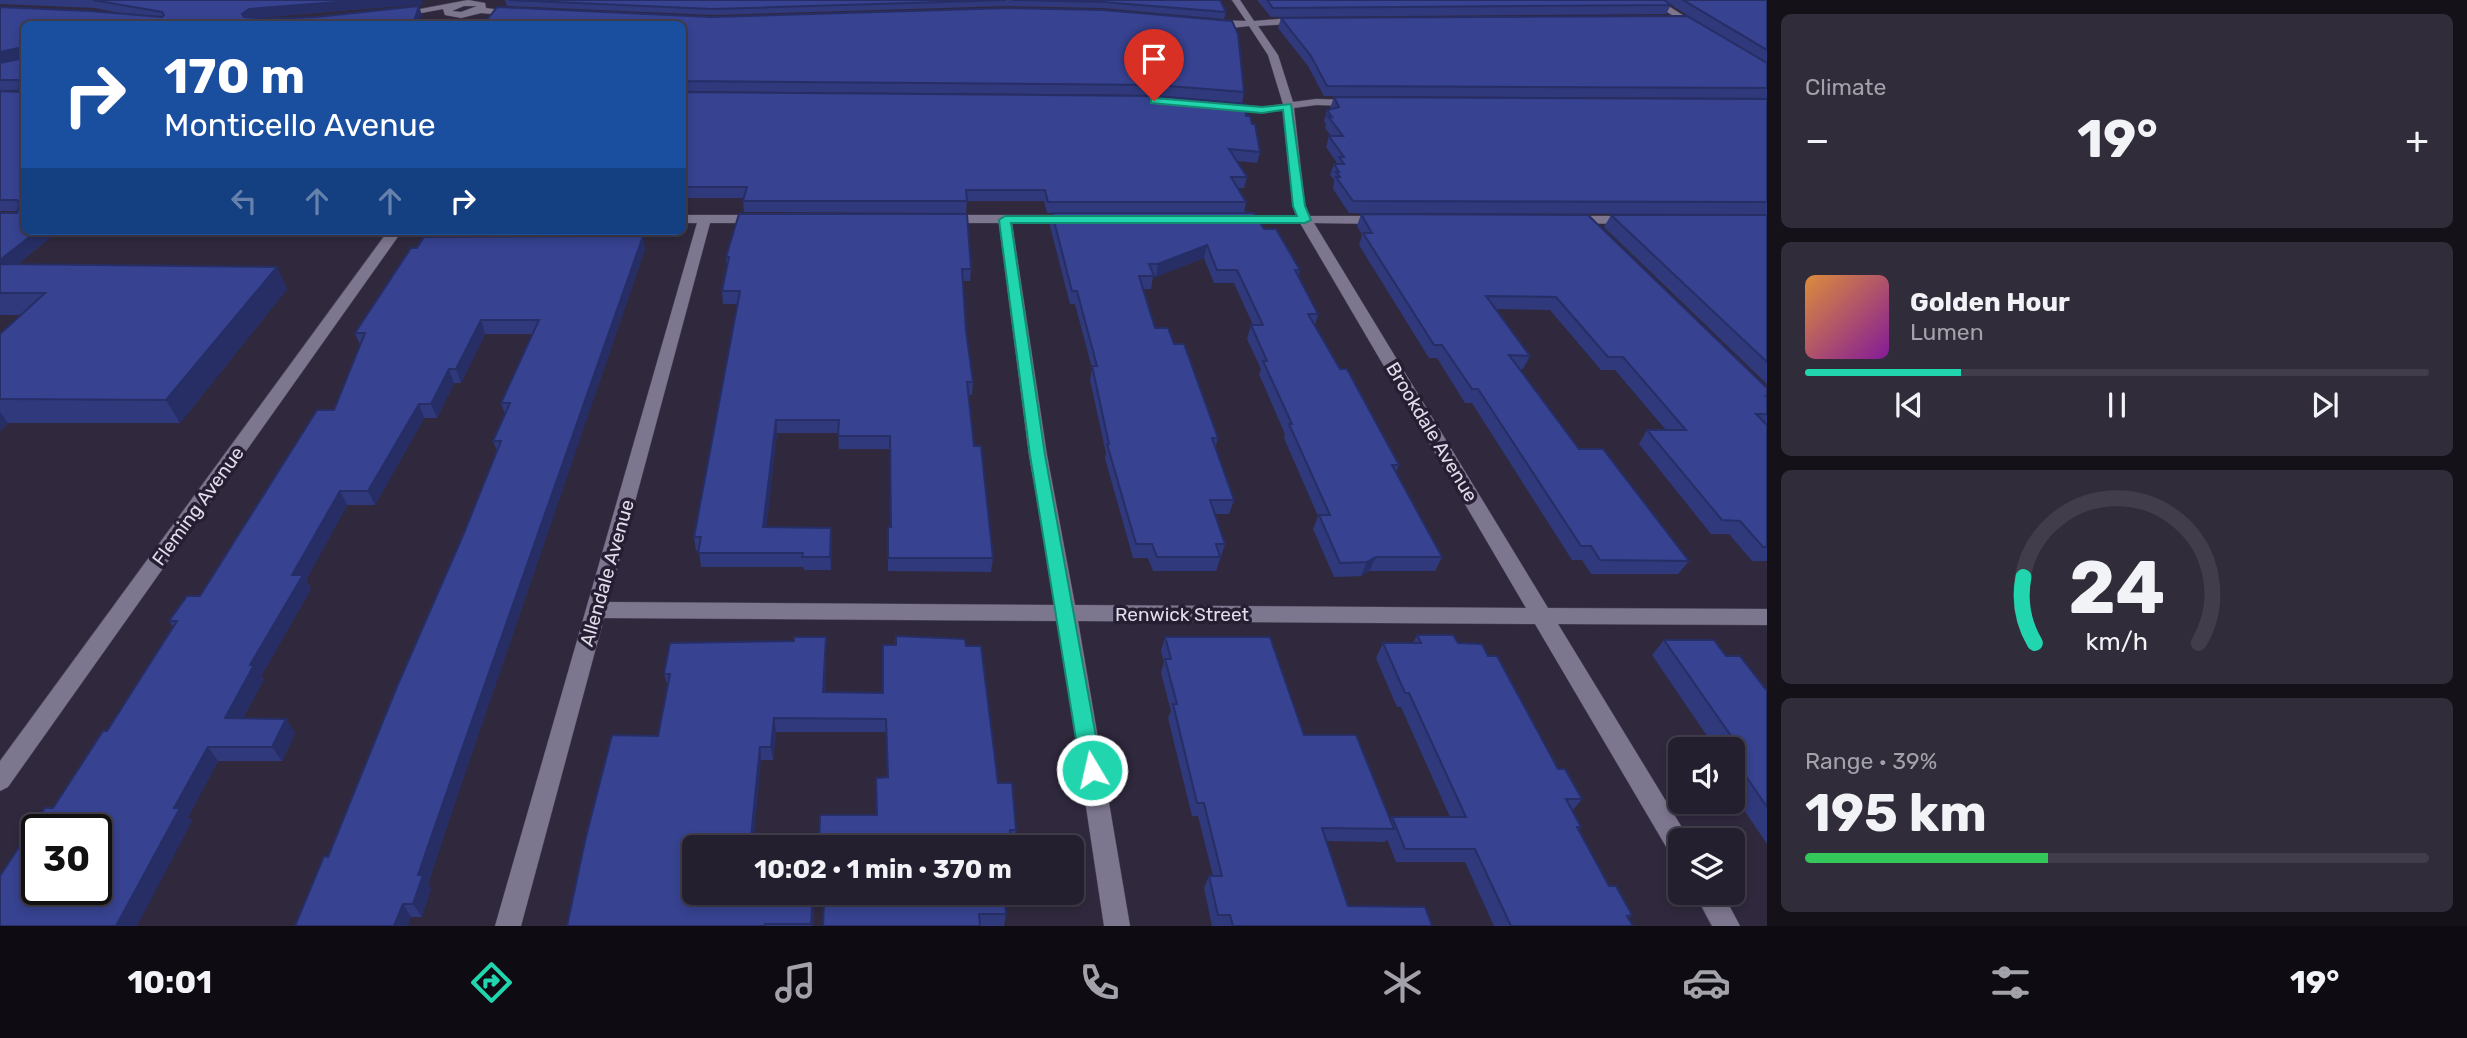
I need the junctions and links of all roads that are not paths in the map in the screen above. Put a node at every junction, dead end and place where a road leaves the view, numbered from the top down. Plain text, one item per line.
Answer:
1 (1236, 0) edge
2 (1653, 0) edge
3 (475, 1) edge
4 (481, 10) junction
5 (533, 13) edge
6 (382, 15) edge
7 (458, 15) edge
8 (1314, 20) edge
9 (1670, 20) edge
10 (1683, 20) junction
11 (1205, 23) edge
12 (1253, 23) junction
13 (1704, 32) edge
14 (1371, 103) edge
15 (1208, 105) edge
16 (1288, 106) junction
17 (686, 219) edge
18 (705, 219) junction
19 (773, 219) edge
20 (936, 219) edge
21 (1087, 219) edge
22 (1223, 219) edge
23 (1005, 220) junction
24 (1305, 220) junction
25 (1399, 220) edge
26 (1560, 220) edge
27 (1587, 220) junction
28 (1643, 220) edge
29 (1600, 233) edge
30 (392, 235) edge
31 (597, 610) junction
32 (1067, 614) junction
33 (1542, 615) junction
34 (1767, 617) edge
35 (0, 780) edge
36 (1669, 828) edge
37 (1715, 905) edge
38 (508, 926) edge
39 (1117, 926) edge
40 (1727, 926) edge

1 - 12 street, Brookdale Avenue
2 - 10 street
3 - 4 street
3 - 7 street
4 - 5 street
4 - 7 street
6 - 7 street
8 - 12 street
9 - 10 street
10 - 13 street
11 - 12 street
12 - 16 street, Brookdale Avenue
14 - 16 street
15 - 16 street
16 - 24 street, Brookdale Avenue
17 - 18 street
18 - 19 street
18 - 31 street, Allendale Avenue
20 - 23 street
21 - 23 street
22 - 24 street
23 - 32 street
24 - 25 street
24 - 33 street, Brookdale Avenue
26 - 27 street
27 - 28 street
27 - 29 street
30 - 35 street, Fleming Avenue
31 - 32 street, Renwick Street
31 - 38 street, Allendale Avenue
32 - 33 street, Renwick Street
32 - 39 street
33 - 34 street, Renwick Street
33 - 36 street, Brookdale Avenue
37 - 40 street

